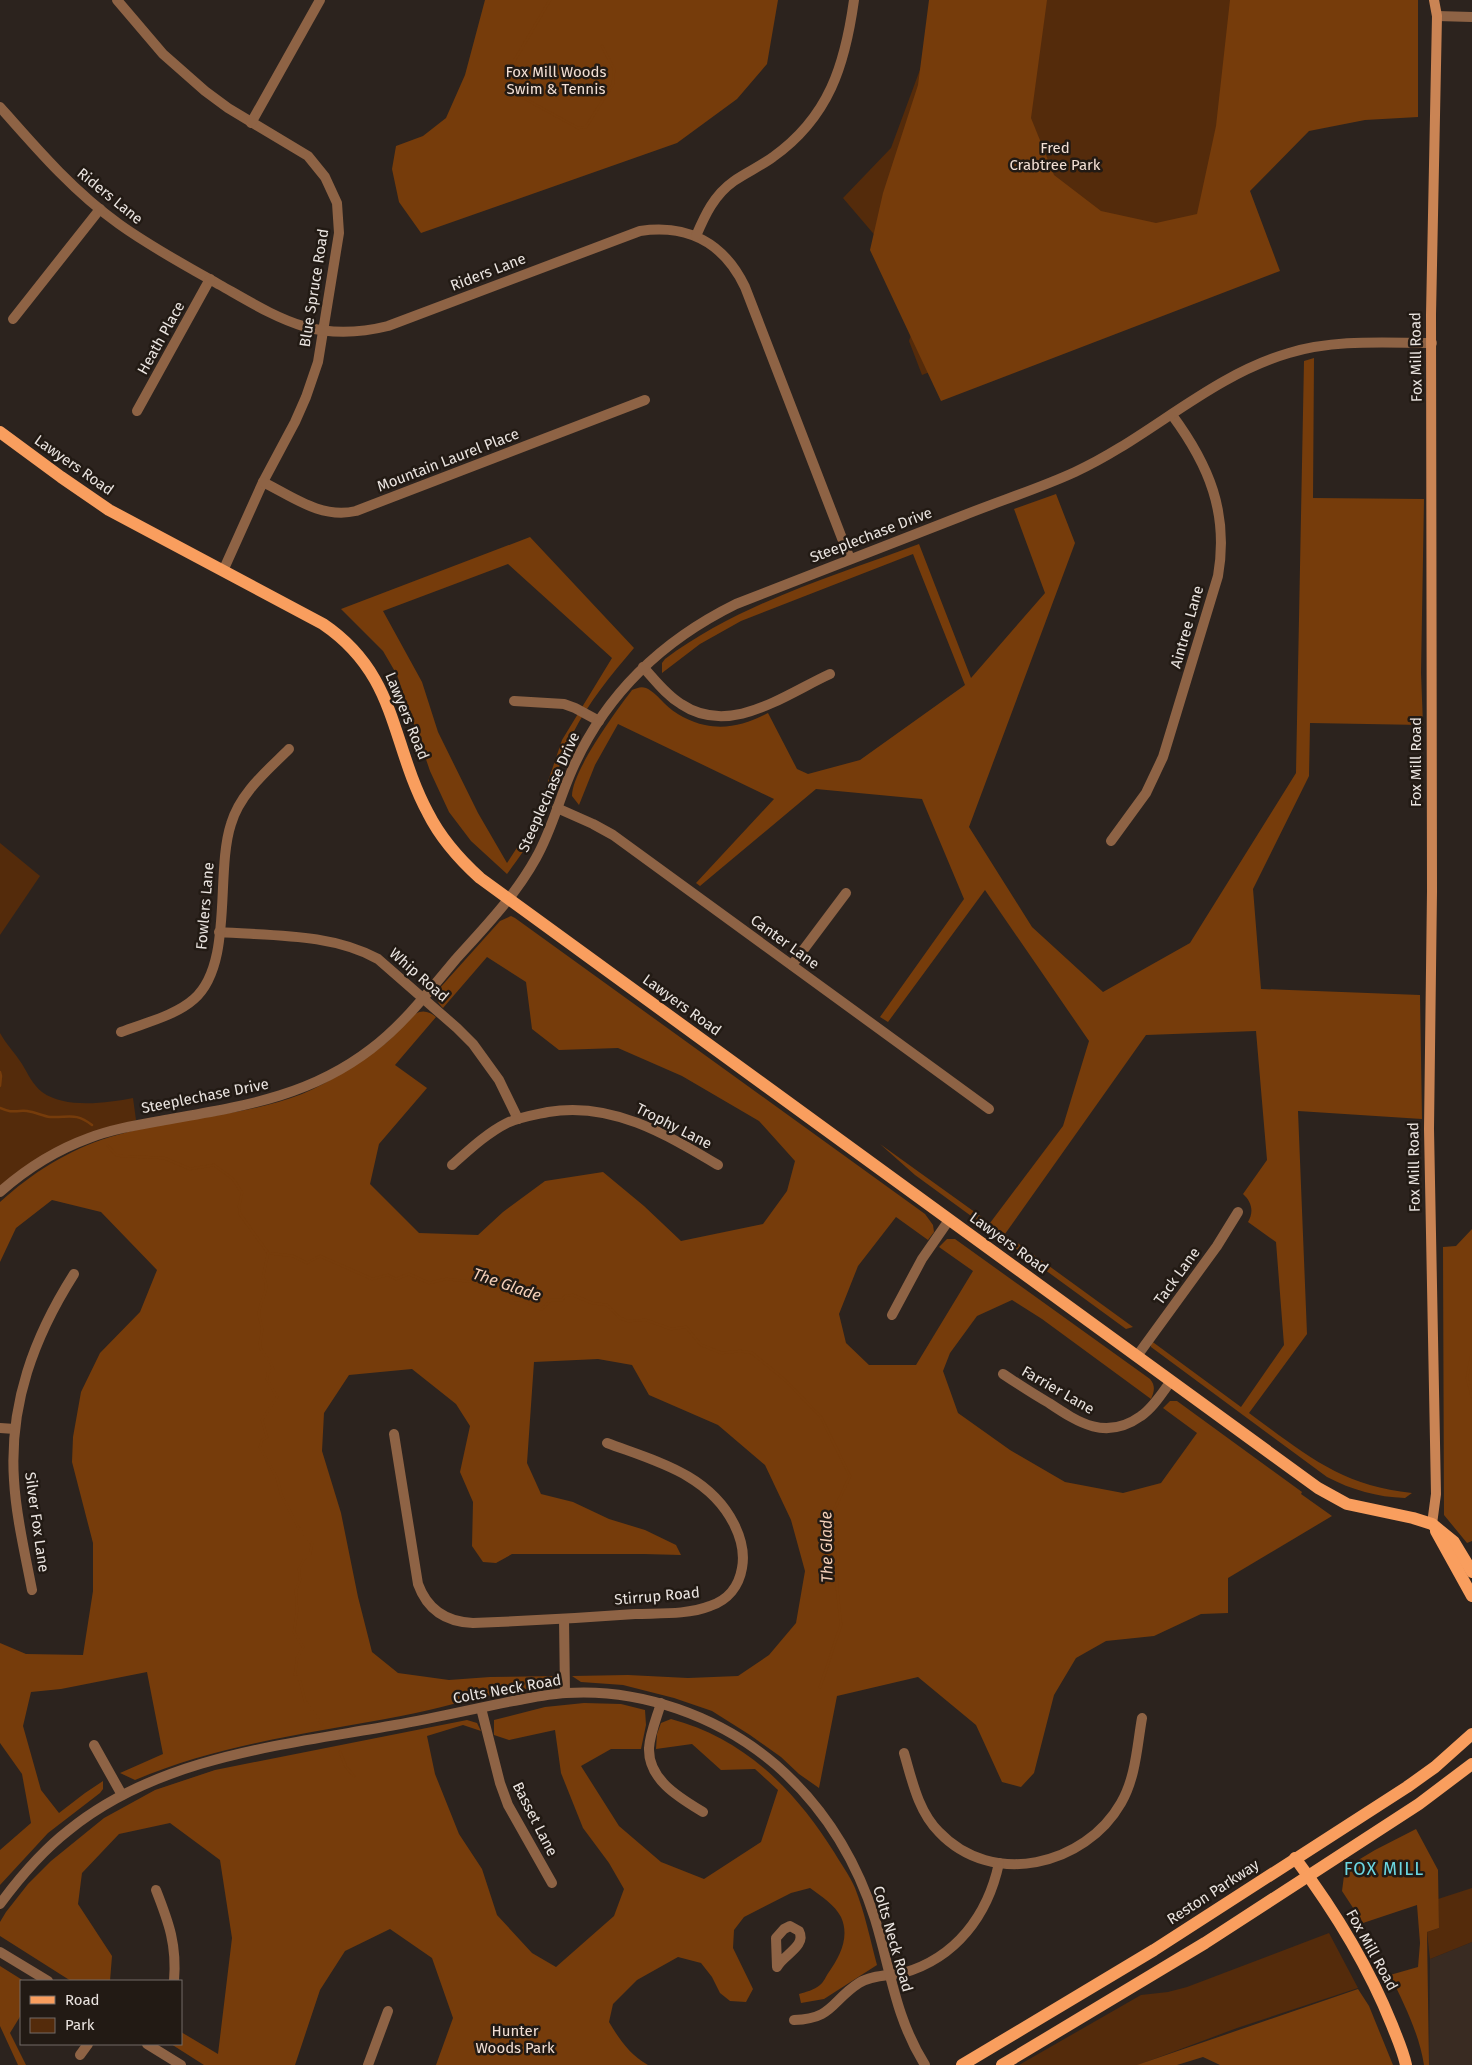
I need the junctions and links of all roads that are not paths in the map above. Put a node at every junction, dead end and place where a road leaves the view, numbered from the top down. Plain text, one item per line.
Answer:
1 (116, 0) edge
2 (320, 0) edge
3 (854, 0) edge
4 (1434, 0) edge
5 (1437, 16) junction
6 (1472, 17) edge
7 (0, 107) edge
8 (251, 123) junction
9 (100, 209) junction
10 (696, 236) junction
11 (210, 280) junction
12 (13, 319) dead end
13 (323, 330) junction
14 (1432, 343) junction
15 (645, 400) dead end
16 (137, 411) dead end
17 (1172, 415) junction
18 (0, 432) edge
19 (263, 482) junction
20 (850, 560) junction
21 (223, 571) junction
22 (643, 667) junction
23 (830, 674) dead end
24 (514, 701) dead end
25 (599, 721) junction
26 (289, 749) dead end
27 (557, 808) junction
28 (1110, 841) dead end
29 (846, 893) dead end
30 (508, 900) junction
31 (219, 932) junction
32 (792, 965) junction
33 (422, 998) junction
34 (121, 1032) dead end
35 (988, 1108) dead end
36 (518, 1119) junction
37 (452, 1165) dead end
38 (718, 1165) dead end
39 (0, 1192) edge
40 (1238, 1212) dead end
41 (950, 1220) junction
42 (74, 1274) dead end
43 (892, 1315) dead end
44 (1138, 1356) junction
45 (1003, 1374) dead end
46 (1171, 1381) junction
47 (0, 1428) edge
48 (15, 1429) junction
49 (394, 1434) dead end
50 (607, 1444) dead end
51 (1432, 1524) junction
52 (1472, 1572) edge
53 (32, 1590) dead end
54 (1472, 1596) edge
55 (564, 1619) junction
56 (565, 1693) junction
57 (661, 1703) junction
58 (481, 1708) junction
59 (1142, 1718) dead end
60 (1472, 1734) edge
61 (94, 1745) dead end
62 (904, 1752) dead end
63 (1472, 1764) edge
64 (122, 1795) junction
65 (703, 1812) dead end
66 (1295, 1858) junction
67 (999, 1863) junction
68 (1308, 1876) junction
69 (552, 1883) dead end
70 (156, 1890) dead end
71 (0, 1904) edge
72 (0, 1952) edge
73 (889, 1976) junction
74 (46, 1980) edge
75 (174, 1980) edge
76 (388, 2011) dead end
77 (794, 2020) dead end
78 (87, 2045) edge
79 (150, 2045) edge
80 (80, 2055) dead end
81 (181, 2065) edge
82 (368, 2065) edge
83 (925, 2065) edge
84 (962, 2065) edge
85 (1002, 2065) edge
86 (1406, 2065) edge

1 - 8 street, Blue Spruce Road
2 - 8 street
3 - 10 street
4 - 5 main road, Fox Mill Road
5 - 6 street
5 - 14 main road, Fox Mill Road
7 - 9 street, Riders Lane
8 - 13 street, Blue Spruce Road
9 - 11 street, Riders Lane
9 - 12 street
10 - 13 street, Riders Lane
10 - 20 street, Riders Lane
11 - 13 street, Riders Lane
11 - 16 street, Heath Place
13 - 19 street, Blue Spruce Road
14 - 17 street, Steeplechase Drive
14 - 51 main road, Fox Mill Road
15 - 19 street, Mountain Laurel Place
17 - 20 street, Steeplechase Drive
17 - 28 street, Aintree Lane
18 - 21 main road, Lawyers Road
19 - 21 street, Blue Spruce Road
20 - 22 street, Steeplechase Drive
21 - 30 main road, Lawyers Road
22 - 23 street
22 - 25 street, Steeplechase Drive
24 - 25 street
25 - 27 street, Steeplechase Drive
26 - 31 street, Fowlers Lane
27 - 30 street, Steeplechase Drive
27 - 32 street, Canter Lane
29 - 32 street
30 - 33 street, Steeplechase Drive
30 - 41 main road, Lawyers Road
31 - 33 street, Whip Road
31 - 34 street, Fowlers Lane
32 - 35 street, Canter Lane
33 - 36 street, Whip Road
33 - 39 street, Steeplechase Drive
36 - 37 street, Trophy Lane
36 - 38 street, Trophy Lane
40 - 44 street, Tack Lane
41 - 43 street
41 - 44 main road, Lawyers Road
42 - 48 street, Silver Fox Lane
44 - 46 main road, Lawyers Road
45 - 46 street, Farrier Lane
46 - 51 main road, Lawyers Road
47 - 48 street
48 - 53 street, Silver Fox Lane
49 - 55 street, Stirrup Road
50 - 55 street, Stirrup Road
51 - 52 main road, Lawyers Road
51 - 54 main road
55 - 56 street
56 - 57 street, Colts Neck Road
56 - 58 street, Colts Neck Road
57 - 65 street
57 - 73 street, Colts Neck Road
58 - 64 street, Colts Neck Road
58 - 69 street, Basset Lane
59 - 67 street
60 - 66 main road, Reston Parkway
61 - 64 street
62 - 67 street
63 - 68 main road
64 - 71 street, Colts Neck Road
66 - 68 main road, Fox Mill Road
66 - 84 main road, Reston Parkway
67 - 73 street
68 - 85 main road
68 - 86 main road, Fox Mill Road
70 - 75 street
72 - 74 street
73 - 77 street
73 - 83 street, Colts Neck Road
76 - 82 street
78 - 80 street
79 - 81 street

